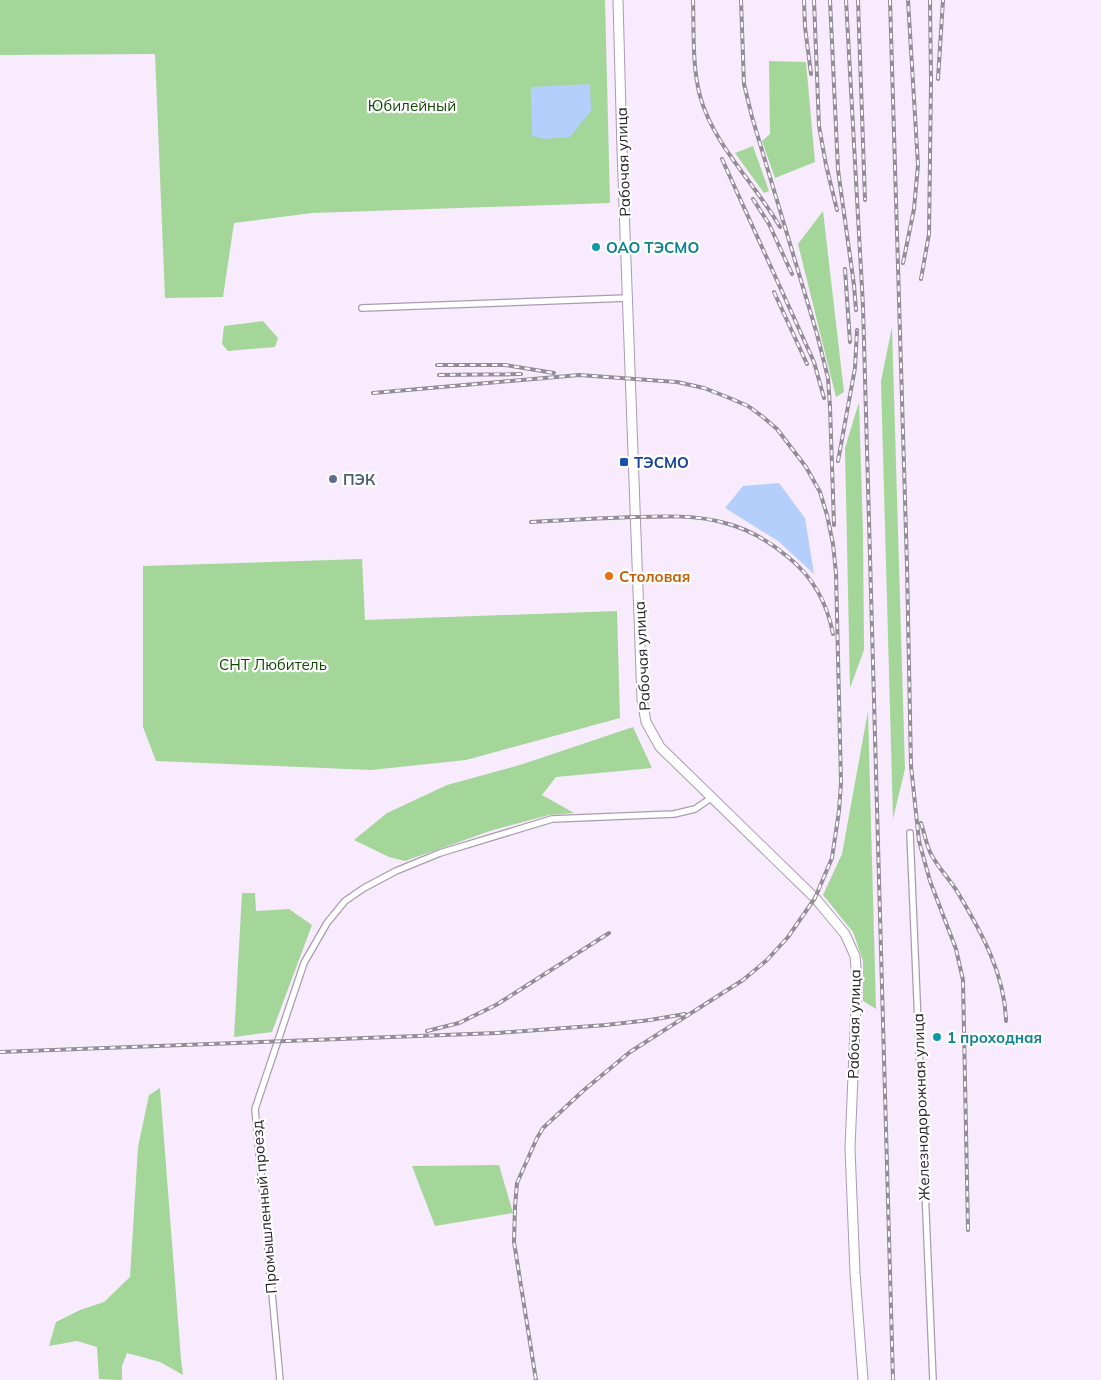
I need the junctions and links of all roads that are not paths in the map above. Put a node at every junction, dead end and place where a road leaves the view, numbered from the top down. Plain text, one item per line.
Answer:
1 (618, 0) edge
2 (627, 298) junction
3 (362, 308) dead end
4 (711, 798) junction
5 (910, 833) dead end
6 (280, 1380) edge
7 (863, 1380) edge
8 (933, 1380) edge

1 - 2 street, Рабочая улица
2 - 3 street
2 - 4 street, Рабочая улица
4 - 6 street, Промышленный проезд
4 - 7 street, Рабочая улица
5 - 8 street, Железнодорожная улица

